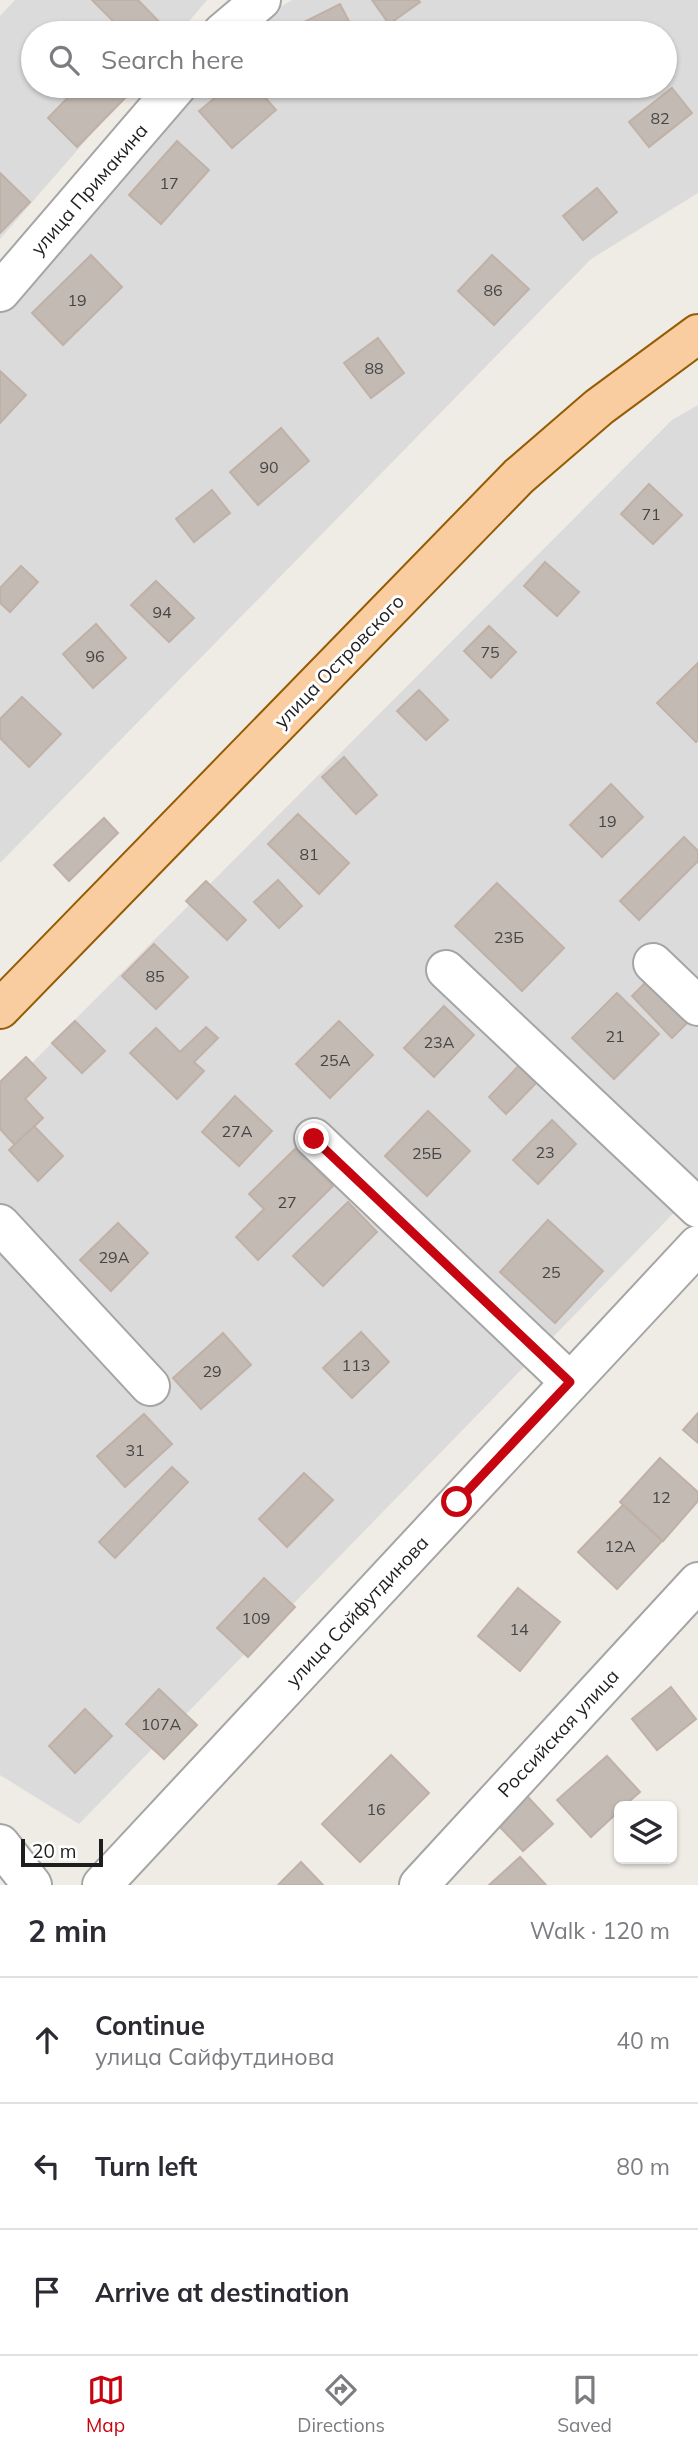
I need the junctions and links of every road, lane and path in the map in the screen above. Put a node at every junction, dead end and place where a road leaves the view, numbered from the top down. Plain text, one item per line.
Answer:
1 (261, 0) edge
2 (236, 21) edge
3 (167, 98) edge
4 (0, 292) edge
5 (698, 334) edge
6 (653, 963) dead end
7 (446, 970) dead end
8 (698, 1006) edge
9 (0, 1009) edge
10 (314, 1139) dead end
11 (698, 1208) edge
12 (0, 1224) edge
13 (698, 1245) edge
14 (570, 1382) junction
15 (150, 1386) dead end
16 (698, 1582) edge
17 (0, 1844) edge
18 (32, 1885) edge
19 (102, 1885) edge
20 (419, 1885) edge

1 - 2 street
3 - 4 street, улица Примакина
5 - 9 main road, улица Островского
6 - 8 street
7 - 11 street
10 - 14 street
12 - 15 street
13 - 14 street, улица Сайфутдинова
14 - 19 street, улица Сайфутдинова
16 - 20 street, Российская улица
17 - 18 street

